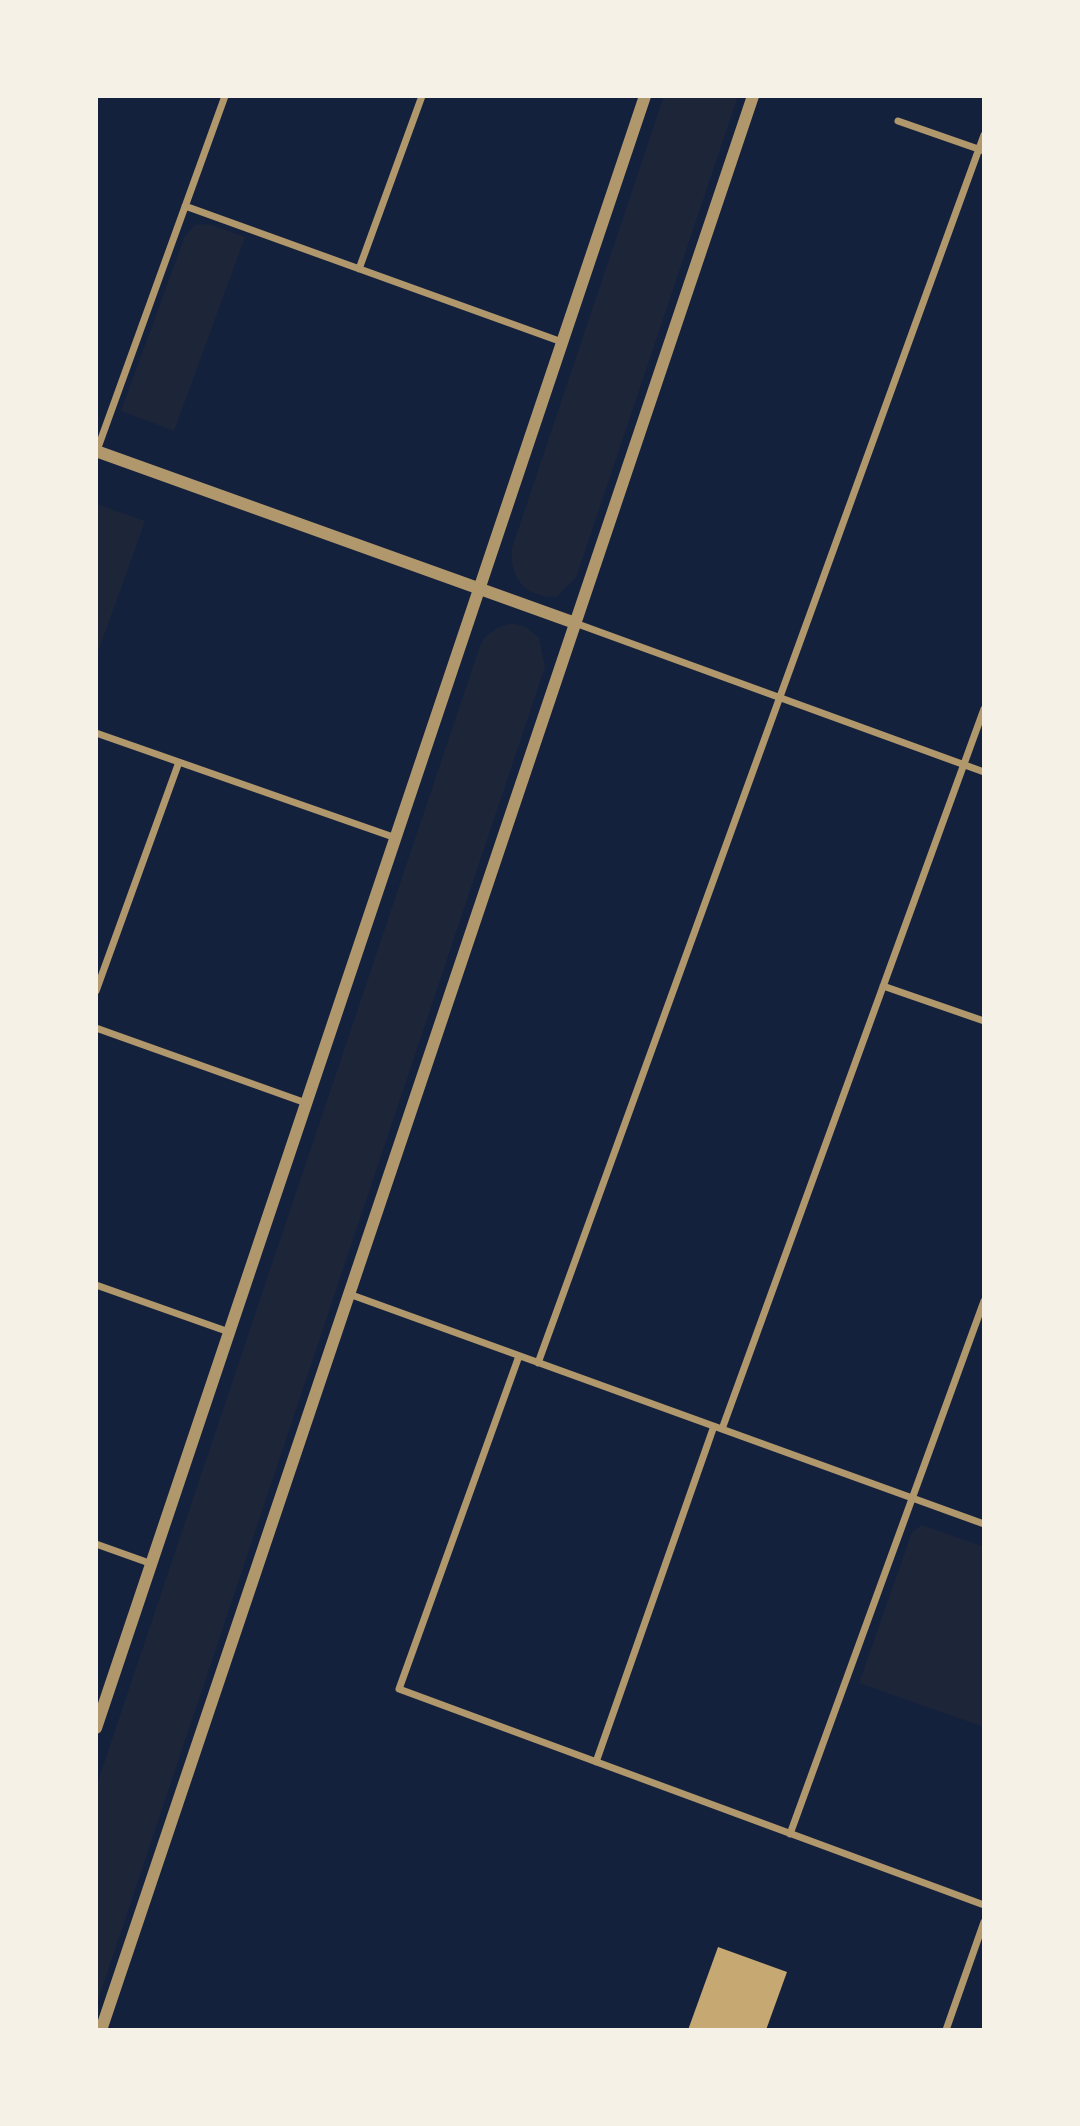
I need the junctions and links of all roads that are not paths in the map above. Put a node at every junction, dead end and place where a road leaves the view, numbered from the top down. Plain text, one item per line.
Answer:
1 (225, 96) edge
2 (422, 96) edge
3 (645, 96) edge
4 (753, 96) edge
5 (898, 121) dead end
6 (984, 135) edge
7 (981, 150) edge
8 (185, 206) junction
9 (359, 269) junction
10 (562, 342) junction
11 (97, 452) edge
12 (480, 588) junction
13 (575, 623) junction
14 (779, 697) junction
15 (984, 709) edge
16 (96, 733) edge
17 (179, 762) junction
18 (963, 764) junction
19 (984, 772) edge
20 (396, 838) junction
21 (883, 986) junction
22 (96, 991) edge
23 (984, 1021) edge
24 (96, 1028) edge
25 (306, 1103) junction
26 (96, 1285) edge
27 (349, 1294) junction
28 (984, 1301) edge
29 (229, 1332) junction
30 (519, 1356) junction
31 (538, 1363) junction
32 (718, 1428) junction
33 (912, 1498) junction
34 (984, 1524) edge
35 (96, 1544) edge
36 (152, 1564) junction
37 (96, 1728) edge
38 (596, 1762) junction
39 (790, 1834) junction
40 (984, 1905) edge
41 (984, 1922) edge
42 (102, 2030) edge
43 (946, 2030) edge

1 - 8 street
2 - 9 street
3 - 10 street
4 - 13 street
5 - 7 street
6 - 7 street
7 - 14 street
8 - 9 street
8 - 11 street
9 - 10 street
10 - 12 street
11 - 12 street
12 - 13 street
12 - 20 street
13 - 14 street
13 - 27 street
14 - 18 street
14 - 31 street
15 - 18 street
16 - 17 street
17 - 20 street
17 - 22 street
18 - 19 street
18 - 21 street
20 - 25 street
21 - 23 street
21 - 32 street
24 - 25 street
25 - 29 street
26 - 29 street
27 - 30 street
27 - 42 street
28 - 33 street
29 - 36 street
30 - 31 street
30 - 38 street
31 - 32 street
32 - 33 street
32 - 38 street
33 - 34 street
33 - 39 street
35 - 36 street
36 - 37 street
38 - 39 street
39 - 40 street
41 - 43 street

